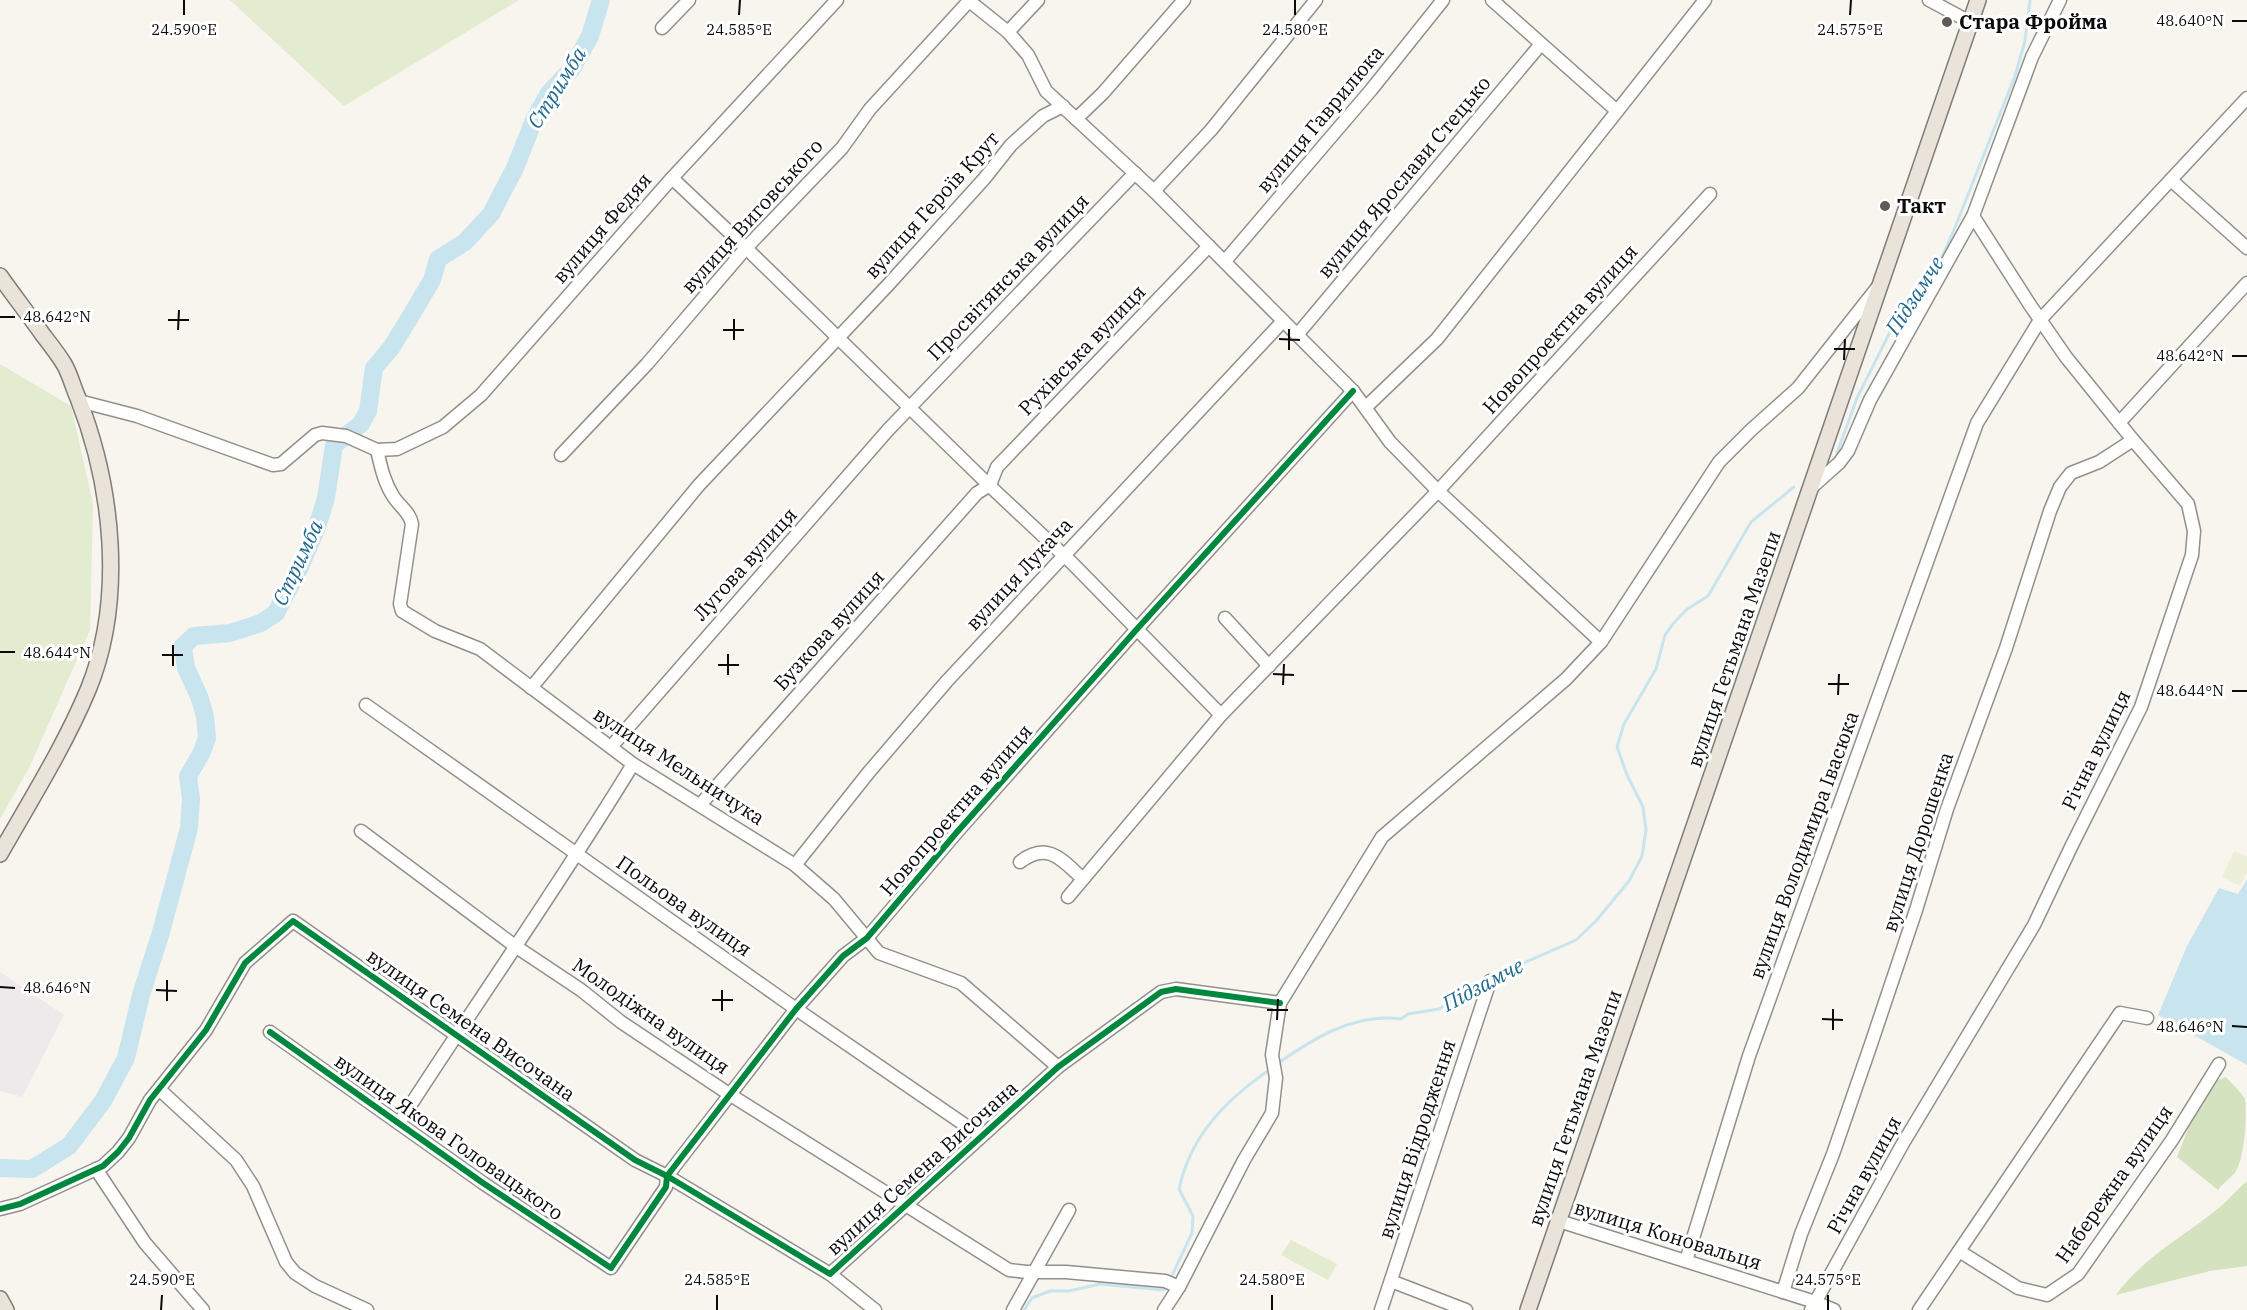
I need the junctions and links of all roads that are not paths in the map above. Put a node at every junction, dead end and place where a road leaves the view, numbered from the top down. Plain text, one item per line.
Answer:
1 (689, 0) edge
2 (837, 0) edge
3 (969, 0) edge
4 (1038, 0) edge
5 (1185, 0) edge
6 (1316, 0) edge
7 (1443, 0) edge
8 (1492, 0) edge
9 (1705, 0) edge
10 (1929, 0) edge
11 (1978, 0) edge
12 (2060, 0) edge
13 (1970, 22) junction
14 (662, 28) dead end
15 (1008, 32) junction
16 (1541, 44) junction
17 (2247, 98) edge
18 (1063, 106) junction
19 (1617, 111) junction
20 (1076, 119) junction
21 (1135, 173) junction
22 (672, 178) junction
23 (2171, 180) junction
24 (1154, 191) junction
25 (1710, 194) dead end
26 (1973, 216) junction
27 (1209, 246) junction
28 (746, 248) junction
29 (2247, 248) edge
30 (1225, 261) junction
31 (0, 276) edge
32 (1883, 280) junction
33 (2247, 283) edge
34 (2040, 320) junction
35 (1283, 321) junction
36 (1297, 335) junction
37 (838, 339) junction
38 (1353, 391) junction
39 (79, 401) junction
40 (1366, 407) junction
41 (910, 408) junction
42 (2119, 423) junction
43 (2133, 440) junction
44 (377, 450) junction
45 (561, 455) dead end
46 (990, 484) junction
47 (1811, 489) junction
48 (1438, 491) junction
49 (1063, 556) junction
50 (1225, 618) dead end
51 (1137, 629) junction
52 (1601, 642) junction
53 (1269, 666) junction
54 (531, 688) junction
55 (366, 705) dead end
56 (1221, 715) junction
57 (611, 747) junction
58 (633, 764) junction
59 (700, 805) junction
60 (361, 831) dead end
61 (0, 855) edge
62 (578, 855) junction
63 (1020, 862) dead end
64 (795, 864) junction
65 (1083, 879) junction
66 (1068, 897) dead end
67 (867, 938) junction
68 (515, 946) junction
69 (1490, 981) dead end
70 (1280, 1003) junction
71 (796, 1009) junction
72 (2147, 1018) dead end
73 (270, 1032) dead end
74 (457, 1033) junction
75 (2219, 1064) dead end
76 (1058, 1067) junction
77 (160, 1090) junction
78 (729, 1094) junction
79 (399, 1123) junction
80 (981, 1136) junction
81 (96, 1169) junction
82 (667, 1176) junction
83 (905, 1204) junction
84 (0, 1209) edge
85 (1069, 1210) dead end
86 (1559, 1221) junction
87 (1959, 1251) junction
88 (1686, 1262) junction
89 (610, 1268) joint
90 (1035, 1272) junction
91 (830, 1274) junction
92 (1391, 1281) junction
93 (1173, 1284) junction
94 (1783, 1292) junction
95 (0, 1299) edge
96 (1813, 1306) edge
97 (6, 1310) edge
98 (203, 1310) edge
99 (367, 1310) edge
100 (875, 1310) edge
101 (1013, 1310) edge
102 (1164, 1310) edge
103 (1381, 1310) edge
104 (1466, 1310) edge
105 (1528, 1310) edge
106 (1834, 1310) edge
107 (1919, 1310) edge

1 - 14 street
2 - 22 street, вулиця Федяя
3 - 15 street
3 - 28 street, вулиця Виговського
4 - 15 street
5 - 20 street
6 - 24 street
7 - 30 street, вулиця Гаврилюка
8 - 16 street
9 - 19 street
10 - 13 street
11 - 13 main road, вулиця Гетьмана Мазепи
12 - 26 street
13 - 32 main road, вулиця Гетьмана Мазепи
15 - 18 street
16 - 19 street
16 - 36 street, вулиця Ярослави Стецько
17 - 23 street, вулиця Володимира Івасюка
18 - 20 street
18 - 37 street, вулиця Героїв Крут
19 - 40 street
20 - 21 street
21 - 24 street
21 - 41 street, Просвітянська вулиця
22 - 28 street
22 - 44 street, вулиця Федяя
23 - 29 street
23 - 34 street, вулиця Володимира Івасюка
24 - 27 street
25 - 48 street, Новопроектна вулиця
26 - 34 street, Річна вулиця
26 - 47 street
27 - 30 street
27 - 46 street, Рухівська вулиця
28 - 37 street
28 - 45 street, вулиця Виговського
30 - 35 street
31 - 39 main road
32 - 47 main road, вулиця Гетьмана Мазепи
32 - 52 street
33 - 42 street
34 - 42 street, Річна вулиця
34 - 88 street, вулиця Володимира Івасюка
35 - 36 street
35 - 49 street, вулиця Лукача
36 - 38 street
37 - 41 street
37 - 54 street, вулиця Героїв Крут
38 - 40 street
38 - 51 street, Новопроектна вулиця
39 - 44 street
39 - 61 main road
40 - 48 street
41 - 46 street
41 - 57 street, Лугова вулиця
42 - 43 street, Річна вулиця
43 - 94 street, вулиця Дорошенка
43 - 96 street, Річна вулиця
44 - 54 street, вулиця Мельничука
46 - 49 street
46 - 59 street, Бузкова вулиця
47 - 86 main road, вулиця Гетьмана Мазепи
48 - 52 street
48 - 53 street, Новопроектна вулиця
49 - 51 street
49 - 64 street, вулиця Лукача
50 - 53 street
51 - 56 street
51 - 67 street, Новопроектна вулиця
52 - 70 street
53 - 56 street, Новопроектна вулиця
54 - 57 street, вулиця Мельничука
55 - 62 street, Польова вулиця
56 - 65 street, Новопроектна вулиця
57 - 58 street, вулиця Мельничука
58 - 59 street, вулиця Мельничука
58 - 62 street
59 - 64 street, вулиця Мельничука
60 - 68 street, Молодіжна вулиця
62 - 68 street
62 - 71 street, Польова вулиця
63 - 65 street
64 - 67 street, вулиця Мельничука
65 - 66 street, Новопроектна вулиця
67 - 71 street, Новопроектна вулиця
67 - 76 street, вулиця Мельничука
68 - 74 street
68 - 78 street, Молодіжна вулиця
69 - 92 street, вулиця Відродження
70 - 76 street, вулиця Семена Височана
70 - 93 street
71 - 78 street, Новопроектна вулиця
71 - 80 street, Польова вулиця
72 - 87 street
73 - 79 street, вулиця Якова Головацького
74 - 77 street, вулиця Семена Височана
74 - 79 street
74 - 82 street, вулиця Семена Височана
75 - 87 street, Набережна вулиця
76 - 80 street, вулиця Семена Височана
77 - 81 street
77 - 99 street
78 - 82 street, Новопроектна вулиця
78 - 83 street, Молодіжна вулиця
79 - 89 street, вулиця Якова Головацького
80 - 83 street, вулиця Семена Височана
81 - 84 street
81 - 98 street
82 - 89 street, Новопроектна вулиця
82 - 91 street, вулиця Семена Височана
83 - 90 street, Молодіжна вулиця
83 - 91 street, вулиця Семена Височана
85 - 90 street
86 - 88 street, вулиця Коновальця
86 - 105 main road, вулиця Гетьмана Мазепи
87 - 107 street
88 - 94 street, вулиця Коновальця
90 - 93 street, Молодіжна вулиця
90 - 101 street
91 - 100 street
92 - 103 street, вулиця Відродження
92 - 104 street
93 - 102 street
94 - 96 street, вулиця Коновальця
95 - 97 main road
96 - 106 street, вулиця Коновальця

